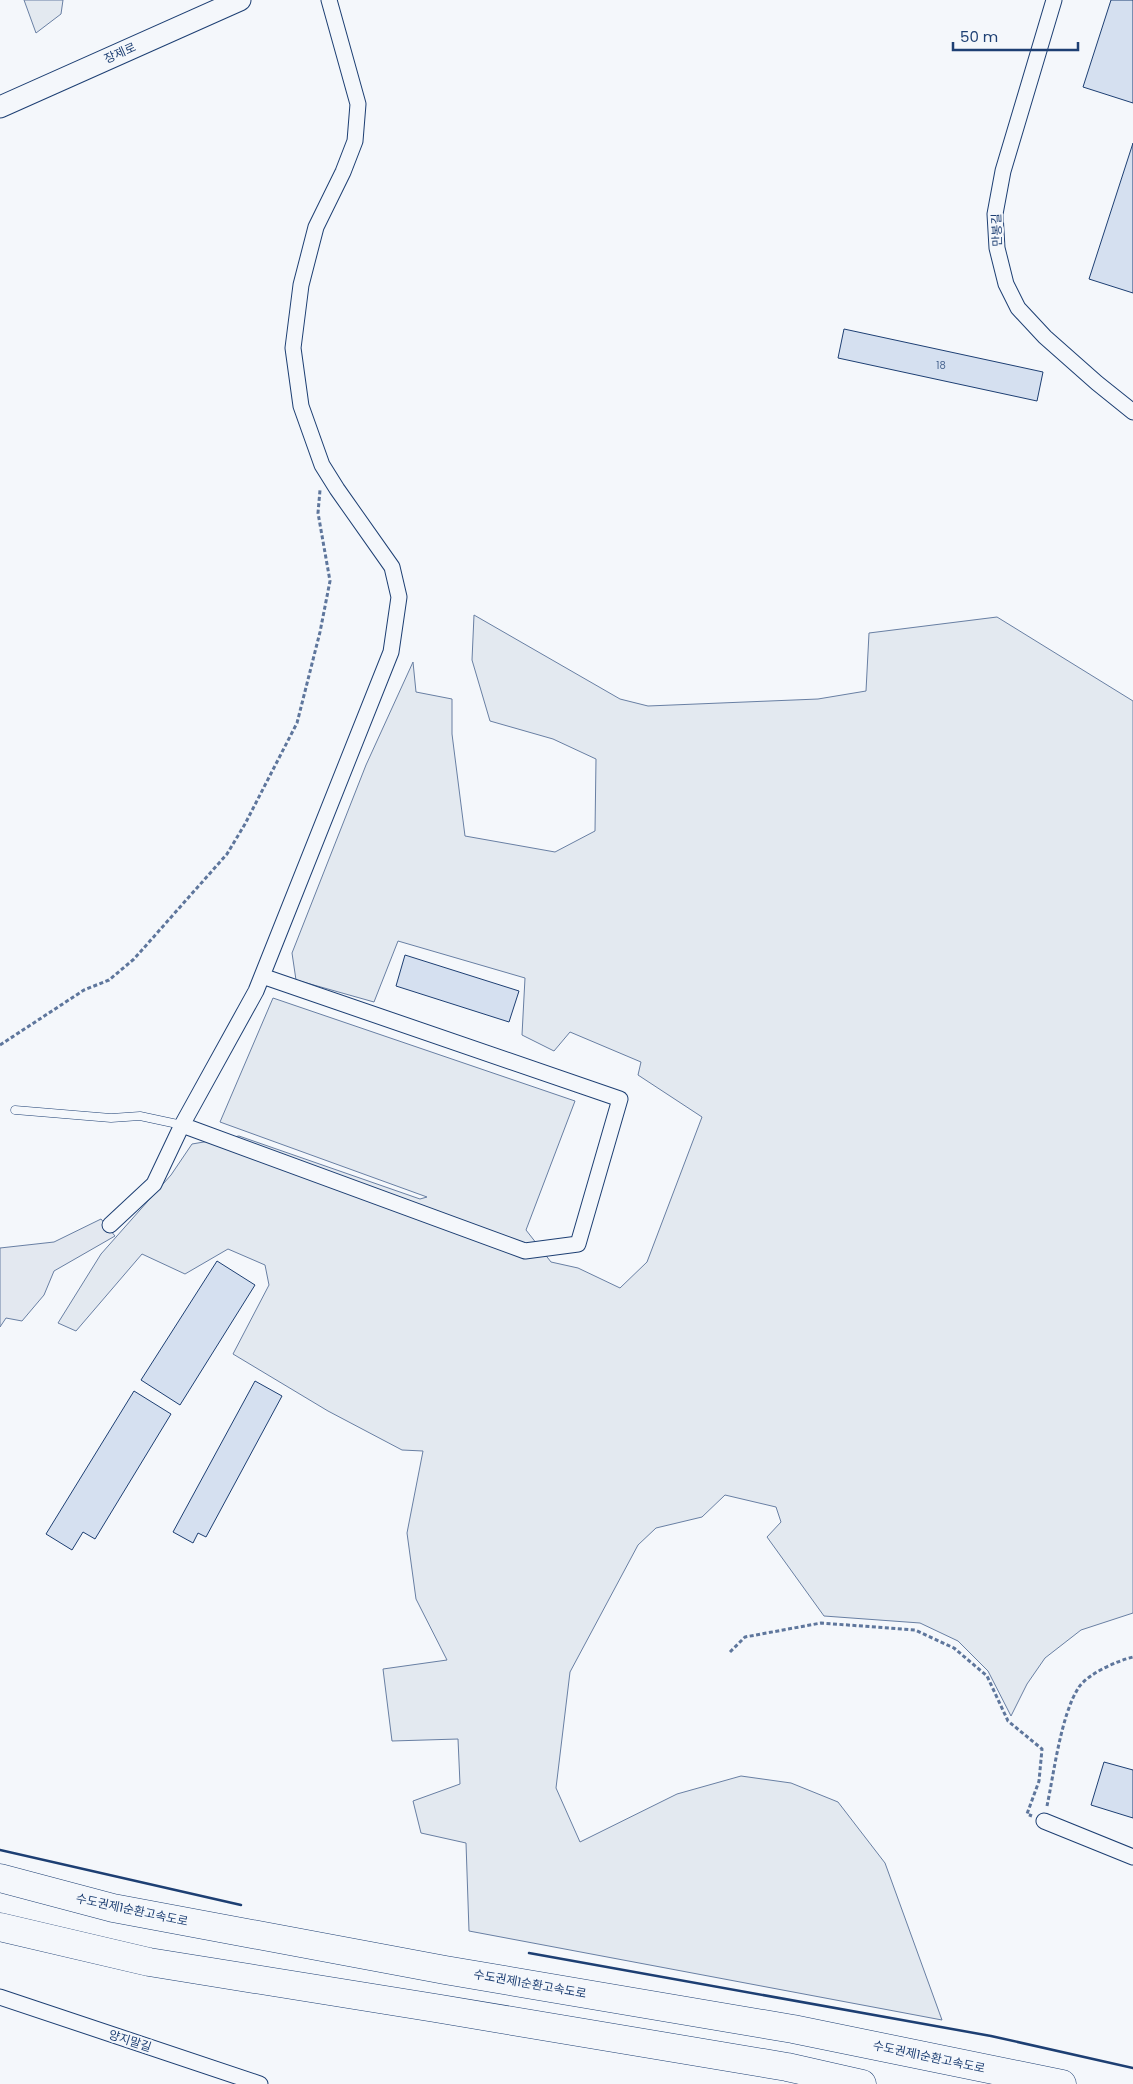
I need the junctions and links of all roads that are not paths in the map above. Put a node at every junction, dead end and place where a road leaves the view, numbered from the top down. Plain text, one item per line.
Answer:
1 (240, 0) edge
2 (329, 0) edge
3 (1054, 0) edge
4 (0, 107) edge
5 (1133, 412) edge
6 (262, 976) junction
7 (15, 1110) dead end
8 (182, 1125) junction
9 (110, 1225) dead end
10 (1044, 1822) road end
11 (1133, 1857) edge
12 (0, 1878) edge
13 (0, 1927) edge
14 (0, 1997) edge
15 (230, 2079) edge
16 (260, 2084) edge
17 (862, 2084) edge
18 (1062, 2084) edge

1 - 4 main road, 장제로
2 - 6 street
3 - 5 street, 만봉길
6 - 8 street
6 - 8 street
7 - 8 lane
8 - 9 street
10 - 11 street
12 - 18 highway, 수도권제1순환고속도로
13 - 17 highway
14 - 15 street, 양지말길
15 - 16 street, 양지말길

